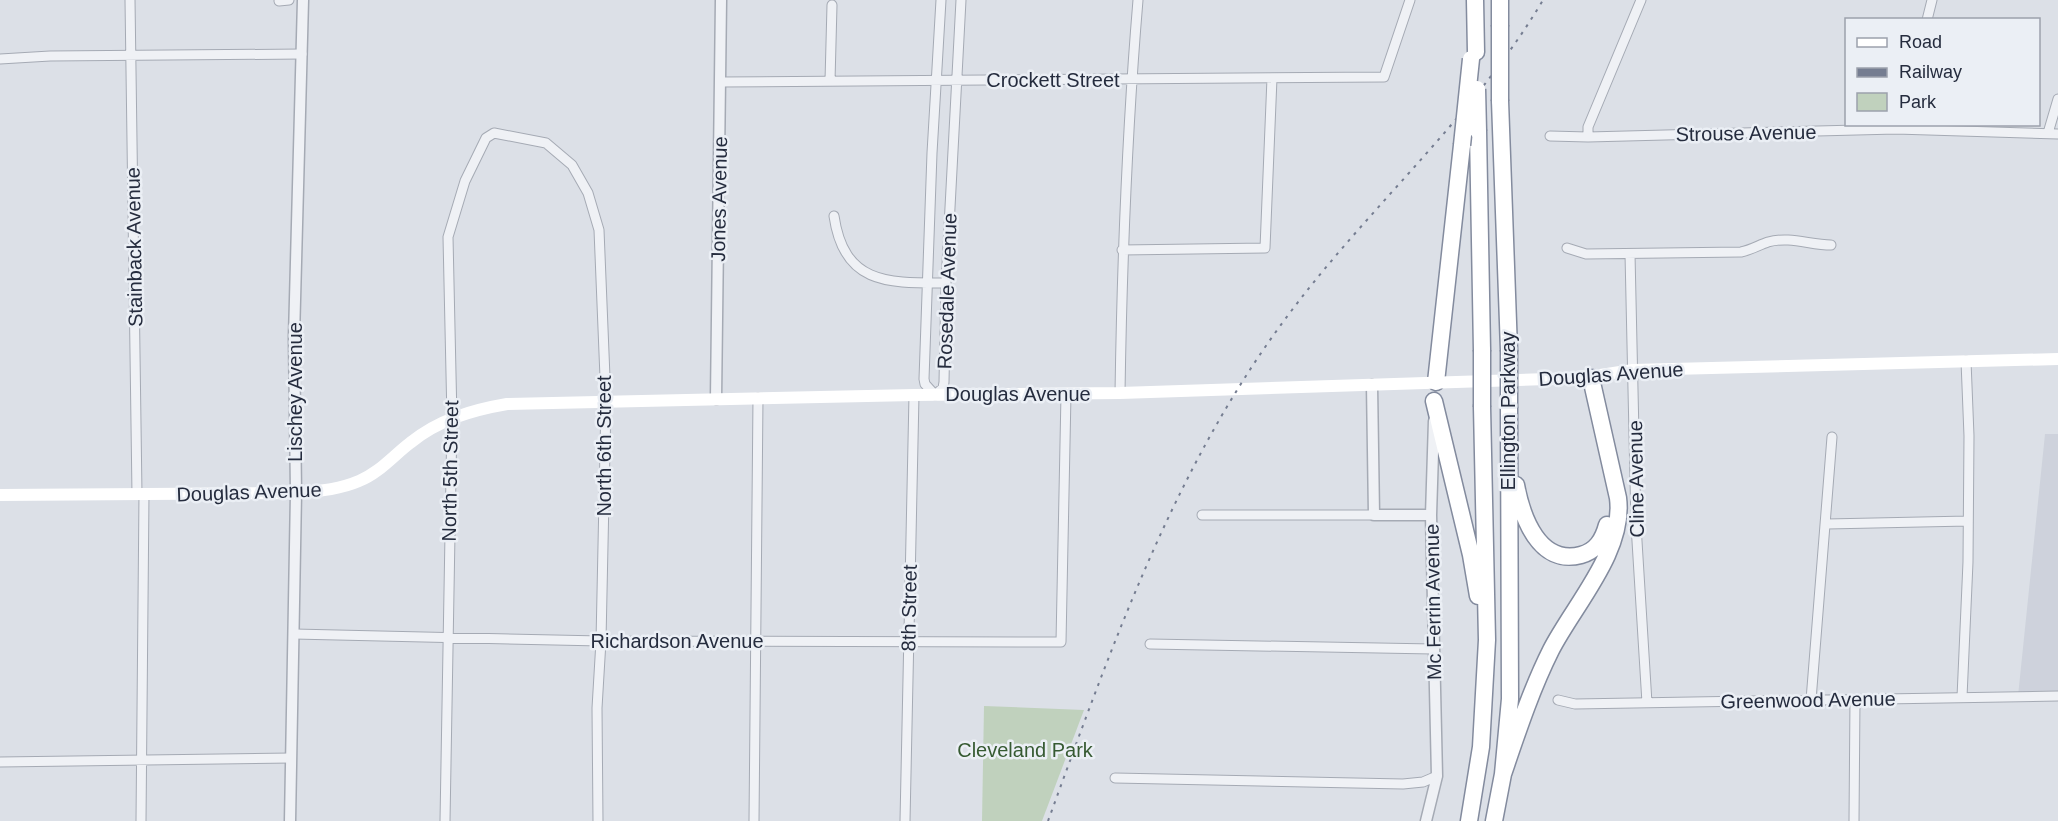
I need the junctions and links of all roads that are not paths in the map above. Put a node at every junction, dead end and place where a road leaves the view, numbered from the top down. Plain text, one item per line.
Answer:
1 (130, 0) edge
2 (279, 0) edge
3 (289, 0) edge
4 (303, 0) edge
5 (721, 0) edge
6 (941, 0) edge
7 (961, 0) edge
8 (1138, 0) edge
9 (1410, 0) edge
10 (1475, 0) edge
11 (1500, 0) edge
12 (1641, 0) edge
13 (1932, 0) edge
14 (832, 5) dead end
15 (1928, 18) edge
16 (302, 54) junction
17 (1473, 56) junction
18 (131, 57) junction
19 (0, 59) edge
20 (1272, 78) junction
21 (937, 80) junction
22 (957, 80) junction
23 (1131, 80) junction
24 (830, 81) junction
25 (721, 82) junction
26 (2058, 99) edge
27 (1896, 127) edge
28 (1588, 132) junction
29 (494, 133) joint
30 (2048, 134) junction
31 (2058, 134) edge
32 (1550, 136) dead end
33 (834, 216) dead end
34 (1831, 245) dead end
35 (1567, 248) dead end
36 (1122, 250) junction
37 (1630, 254) junction
38 (927, 283) junction
39 (946, 283) junction
40 (2058, 359) edge
41 (1966, 362) junction
42 (1634, 370) junction
43 (1586, 378) junction
44 (1436, 382) junction
45 (1372, 385) junction
46 (1120, 393) junction
47 (914, 394) junction
48 (935, 394) junction
49 (1066, 394) junction
50 (758, 398) junction
51 (716, 399) junction
52 (1434, 401) junction
53 (606, 402) junction
54 (452, 419) junction
55 (1509, 434) junction
56 (1832, 437) dead end
57 (296, 493) junction
58 (140, 494) junction
59 (0, 495) edge
60 (1374, 514) junction
61 (1202, 515) dead end
62 (1431, 515) junction
63 (1968, 521) junction
64 (1827, 524) junction
65 (294, 634) junction
66 (447, 639) junction
67 (1486, 640) junction
68 (601, 641) junction
69 (754, 642) junction
70 (909, 642) junction
71 (1150, 644) dead end
72 (1433, 649) junction
73 (2058, 696) edge
74 (1962, 697) junction
75 (1855, 699) junction
76 (1558, 700) dead end
77 (1811, 700) junction
78 (1647, 703) junction
79 (291, 758) junction
80 (141, 760) junction
81 (0, 762) edge
82 (1503, 774) junction
83 (1437, 776) junction
84 (1115, 778) dead end
85 (141, 821) edge
86 (290, 821) edge
87 (445, 821) edge
88 (598, 821) edge
89 (754, 821) edge
90 (905, 821) edge
91 (1426, 821) edge
92 (1468, 821) edge
93 (1494, 821) edge
94 (1854, 821) edge

1 - 18 street, Stainback Avenue
2 - 3 street
4 - 16 street, Lischey Avenue
5 - 25 street, Jones Avenue
6 - 21 street, Rosedale Avenue
7 - 22 street, Rosedale Avenue
8 - 23 street
9 - 20 street, Crockett Street
10 - 17 highway
11 - 55 highway, Ellington Parkway, bridge
12 - 28 street
13 - 15 street
14 - 24 street
16 - 18 street
16 - 57 street, Lischey Avenue
17 - 44 highway, bridge
17 - 67 highway, Ellington Parkway, bridge
18 - 19 street
18 - 58 street, Stainback Avenue
20 - 23 street, Crockett Street
20 - 36 street
21 - 22 street, Crockett Street
21 - 24 street, Crockett Street
21 - 38 street, Rosedale Avenue
22 - 23 street, Crockett Street
22 - 39 street, Rosedale Avenue
23 - 36 street
24 - 25 street, Crockett Street
25 - 51 street, Jones Avenue
26 - 30 street
27 - 28 street, Strouse Avenue
27 - 30 street, Strouse Avenue
28 - 32 street, Strouse Avenue
29 - 53 street, North 6th Street
29 - 54 street, North 5th Street
30 - 31 street, Strouse Avenue
33 - 38 street
34 - 37 street
35 - 37 street
36 - 46 street
37 - 42 street, Cline Avenue
38 - 39 street
38 - 48 street, Rosedale Avenue
39 - 48 street, Rosedale Avenue
40 - 41 main road, Douglas Avenue
41 - 42 main road, Douglas Avenue
41 - 63 street
42 - 43 main road, Douglas Avenue
42 - 78 street, Cline Avenue
43 - 44 main road, Douglas Avenue
43 - 55 highway
43 - 82 highway
44 - 45 main road, Douglas Avenue
44 - 52 main road, Mc Ferrin Avenue
45 - 46 main road, Douglas Avenue
45 - 60 street
46 - 49 main road, Douglas Avenue
47 - 48 main road, Douglas Avenue
47 - 50 main road, Douglas Avenue
47 - 70 street, 8th Street
48 - 49 main road, Douglas Avenue
49 - 70 street, Richardson Avenue
50 - 51 main road, Douglas Avenue
50 - 69 street
51 - 53 main road, Douglas Avenue
52 - 62 street, Mc Ferrin Avenue
52 - 67 highway
53 - 54 main road, Douglas Avenue
53 - 68 street, North 6th Street
54 - 57 main road, Douglas Avenue
54 - 66 street, North 5th Street
55 - 82 highway, Ellington Parkway
56 - 64 street
57 - 58 main road, Douglas Avenue
57 - 65 street, Lischey Avenue
58 - 59 main road, Douglas Avenue
58 - 80 street, Stainback Avenue
60 - 61 street
60 - 62 street
62 - 72 street, Mc Ferrin Avenue
63 - 64 street
63 - 74 street
64 - 77 street
65 - 66 street, Richardson Avenue
65 - 79 street, Lischey Avenue
66 - 68 street, Richardson Avenue
66 - 87 street, North 5th Street
67 - 92 highway, Ellington Parkway
68 - 69 street, Richardson Avenue
68 - 88 street, North 6th Street
69 - 70 street, Richardson Avenue
69 - 89 street
70 - 90 street, 8th Street
71 - 72 street
72 - 83 street, Mc Ferrin Avenue
73 - 74 street, Greenwood Avenue
74 - 75 street, Greenwood Avenue
75 - 77 street, Greenwood Avenue
75 - 94 street
76 - 78 street, Greenwood Avenue
77 - 78 street, Greenwood Avenue
79 - 80 street
79 - 86 street, Lischey Avenue
80 - 81 street
80 - 85 street, Stainback Avenue
82 - 93 highway, Ellington Parkway
83 - 84 street
83 - 91 street, Mc Ferrin Avenue

